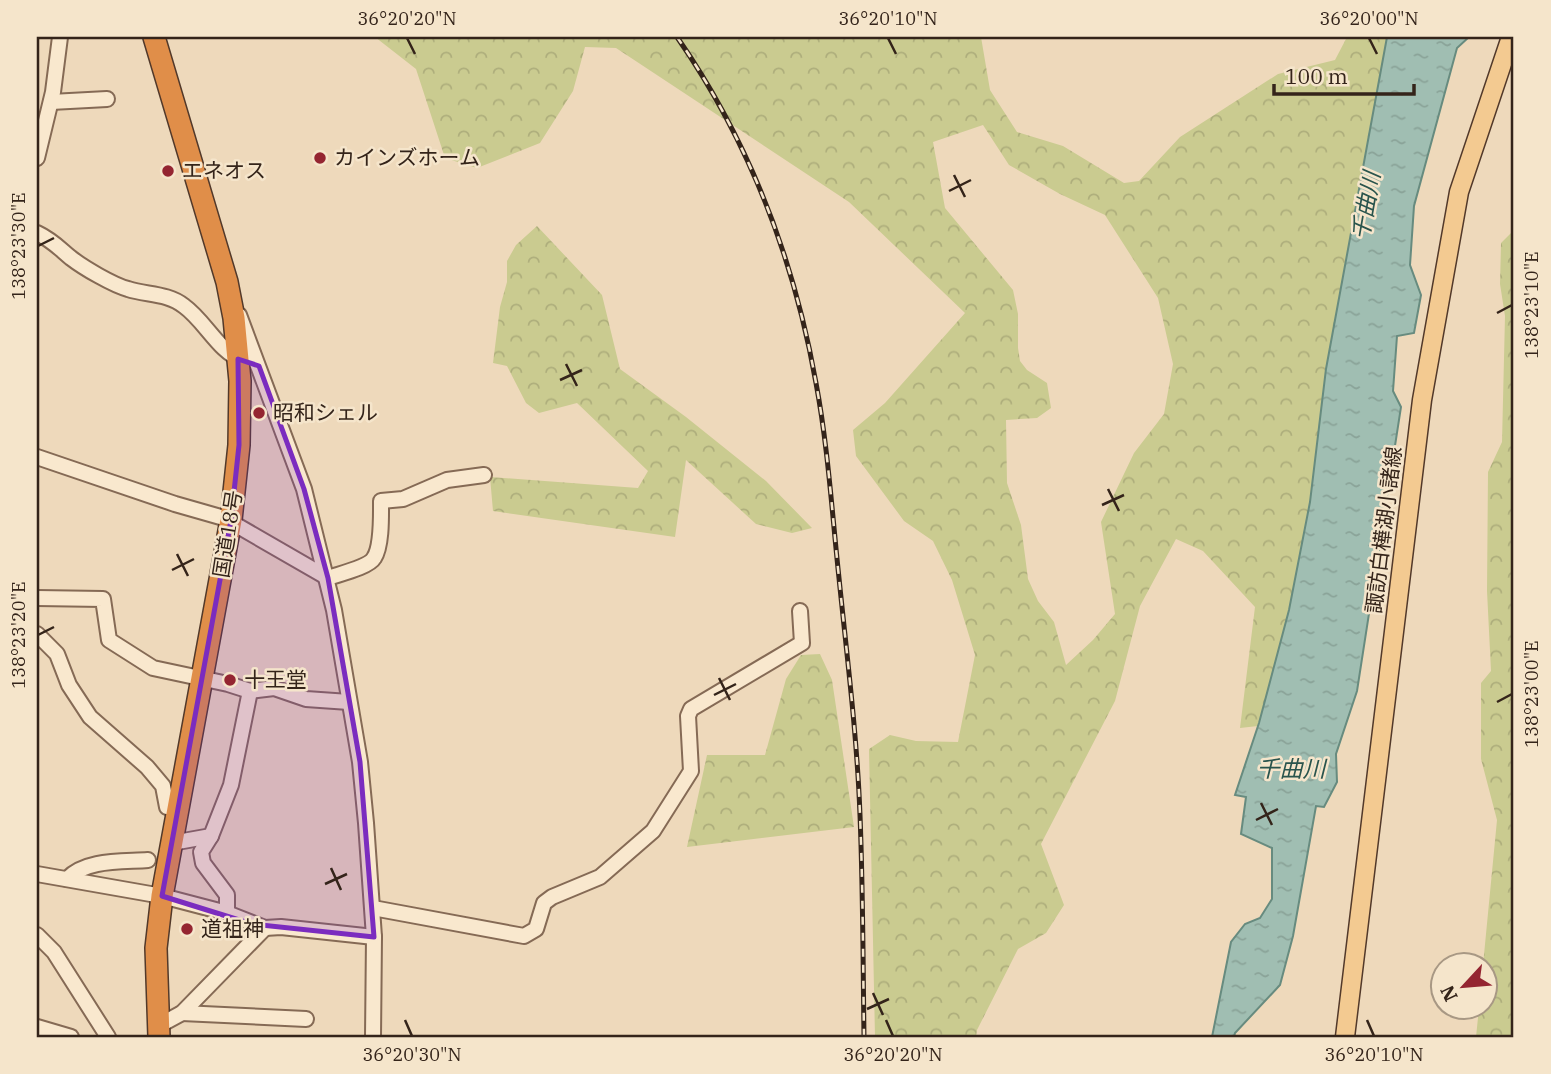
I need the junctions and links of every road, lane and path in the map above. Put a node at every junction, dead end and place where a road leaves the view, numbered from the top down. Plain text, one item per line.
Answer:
1 (154, 37) edge
2 (1511, 37) edge
3 (65, 39) edge
4 (107, 99) dead end
5 (51, 102) junction
6 (37, 158) edge
7 (37, 233) edge
8 (232, 308) junction
9 (238, 359) junction
10 (259, 366) junction
11 (37, 457) edge
12 (484, 475) dead end
13 (231, 520) junction
14 (328, 578) junction
15 (37, 598) edge
16 (800, 611) dead end
17 (37, 635) edge
18 (203, 678) junction
19 (250, 691) junction
20 (349, 702) junction
21 (178, 810) junction
22 (211, 836) junction
23 (172, 843) junction
24 (148, 860) dead end
25 (37, 874) edge
26 (66, 879) junction
27 (162, 897) junction
28 (373, 908) junction
29 (226, 913) junction
30 (265, 928) junction
31 (37, 936) edge
32 (374, 937) junction
33 (182, 1013) junction
34 (306, 1019) dead end
35 (37, 1027) edge
36 (156, 1034) edge
37 (71, 1037) edge
38 (108, 1037) edge
39 (373, 1037) edge
40 (1345, 1037) edge

1 - 8 highway, 国道18号
2 - 40 main road, 諏訪白樺湖小諸線
3 - 5 street
4 - 5 street
5 - 6 street
7 - 9 street
8 - 9 highway, 国道18号
8 - 10 street
9 - 10 street
9 - 13 highway, 国道18号
10 - 14 street
11 - 13 street
12 - 14 street
13 - 14 street
13 - 18 highway, 国道18号
14 - 20 street
15 - 18 street
16 - 28 street
17 - 21 street
18 - 19 street
18 - 21 highway, 国道18号
19 - 20 street
19 - 22 street
20 - 28 street
21 - 23 highway, 国道18号
22 - 23 street
22 - 29 street
23 - 27 highway, 国道18号
24 - 26 street
25 - 26 street
26 - 27 street
27 - 29 street
27 - 36 highway, 国道18号
28 - 32 street
29 - 30 street
30 - 32 street
30 - 33 street
31 - 38 street
32 - 39 street
33 - 34 street
33 - 36 street
35 - 37 street

